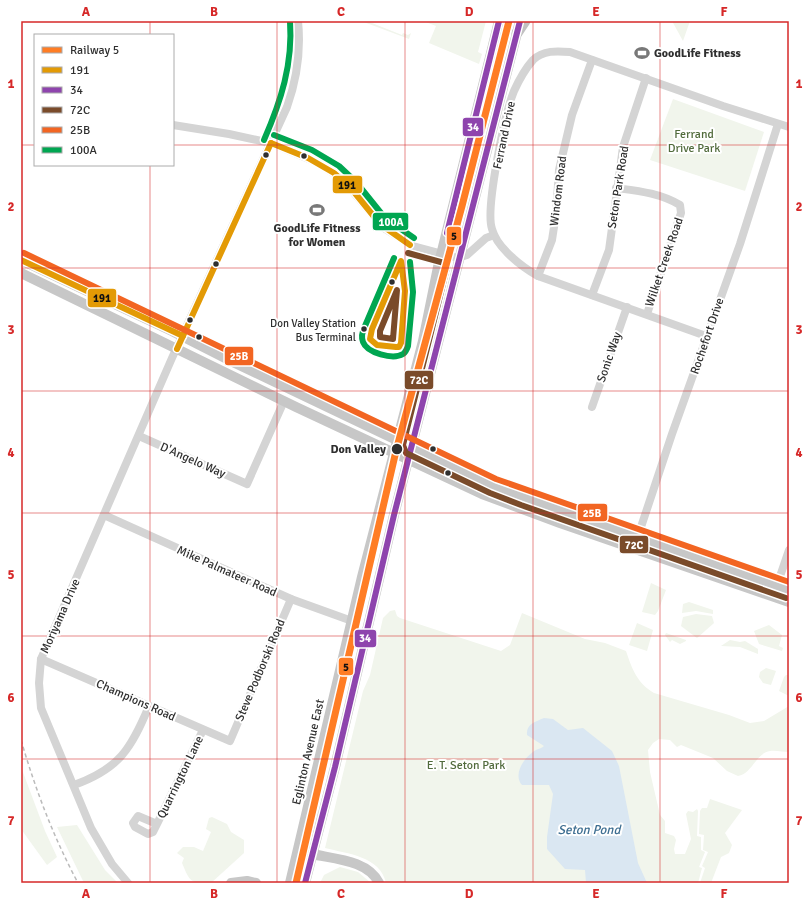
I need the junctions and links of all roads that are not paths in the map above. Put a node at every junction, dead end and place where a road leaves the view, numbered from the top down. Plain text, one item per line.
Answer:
1 (298, 21) edge
2 (499, 21) edge
3 (520, 21) edge
4 (525, 21) edge
5 (517, 33) junction
6 (592, 60) junction
7 (646, 78) junction
8 (778, 124) junction
9 (174, 125) edge
10 (789, 127) edge
11 (271, 143) junction
12 (616, 188) junction
13 (494, 235) junction
14 (442, 254) junction
15 (458, 258) junction
16 (21, 260) edge
17 (21, 273) edge
18 (538, 276) junction
19 (592, 295) junction
20 (627, 307) junction
21 (647, 314) junction
22 (183, 336) junction
23 (706, 336) junction
24 (177, 349) junction
25 (284, 401) junction
26 (592, 407) dead end
27 (139, 436) junction
28 (397, 440) junction
29 (411, 447) junction
30 (394, 453) junction
31 (408, 459) junction
32 (104, 515) junction
33 (638, 538) junction
34 (634, 548) junction
35 (789, 550) edge
36 (777, 586) junction
37 (789, 590) edge
38 (773, 596) junction
39 (290, 600) junction
40 (789, 602) edge
41 (352, 621) junction
42 (41, 659) junction
43 (149, 706) junction
44 (203, 730) junction
45 (230, 741) joint
46 (74, 785) junction
47 (157, 824) dead end
48 (312, 854) junction
49 (128, 883) edge
50 (231, 883) edge
51 (256, 883) edge
52 (290, 883) edge
53 (305, 883) edge
54 (379, 883) edge

1 - 11 street, Moriyama Drive
2 - 14 main road, Eglinton Avenue East
3 - 5 main road
4 - 5 highway
5 - 15 main road
6 - 7 street, Ferrand Drive
6 - 13 street, Ferrand Drive
6 - 18 street, Windom Road
7 - 8 street, Ferrand Drive
7 - 12 street, Seton Park Road
8 - 10 street, Ferrand Drive
8 - 23 street, Rochefort Drive
9 - 11 street
11 - 14 street
11 - 22 street, Moriyama Drive
12 - 19 street, Seton Park Road
12 - 21 street, Wilket Creek Road
13 - 15 street
13 - 18 street, Ferrand Drive
14 - 15 street
14 - 28 main road, Eglinton Avenue East
15 - 29 main road
16 - 22 main road
17 - 24 main road
18 - 19 street, Ferrand Drive
19 - 20 street, Ferrand Drive
20 - 21 street, Ferrand Drive
20 - 26 street, Sonic Way
21 - 23 street, Ferrand Drive
22 - 24 street, Moriyama Drive
22 - 28 main road
23 - 33 street, Rochefort Drive
24 - 25 main road
24 - 27 street, Moriyama Drive
25 - 27 street, D'Angelo Way
25 - 30 main road
27 - 32 street, Moriyama Drive
28 - 29 main road
28 - 30 main road, Eglinton Avenue East
29 - 31 main road
29 - 33 main road
30 - 31 main road
30 - 41 main road, Eglinton Avenue East
31 - 34 main road
31 - 48 main road
32 - 39 street, Mike Palmateer Road
32 - 42 street, Moriyama Drive
33 - 34 street, Rochefort Drive
33 - 36 main road
34 - 38 main road
35 - 36 street
36 - 37 main road
36 - 38 street
38 - 40 main road
39 - 41 street, Mike Palmateer Road
39 - 45 street, Steve Podborski Road
41 - 52 main road, Eglinton Avenue East
42 - 43 street, Champions Road
42 - 46 street, Moriyama Drive
43 - 44 street, Champions Road
43 - 46 street
44 - 45 street, Champions Road
44 - 47 street, Quarrington Lane
46 - 49 street, Moriyama Drive
48 - 53 main road
48 - 54 main road
50 - 51 main road

